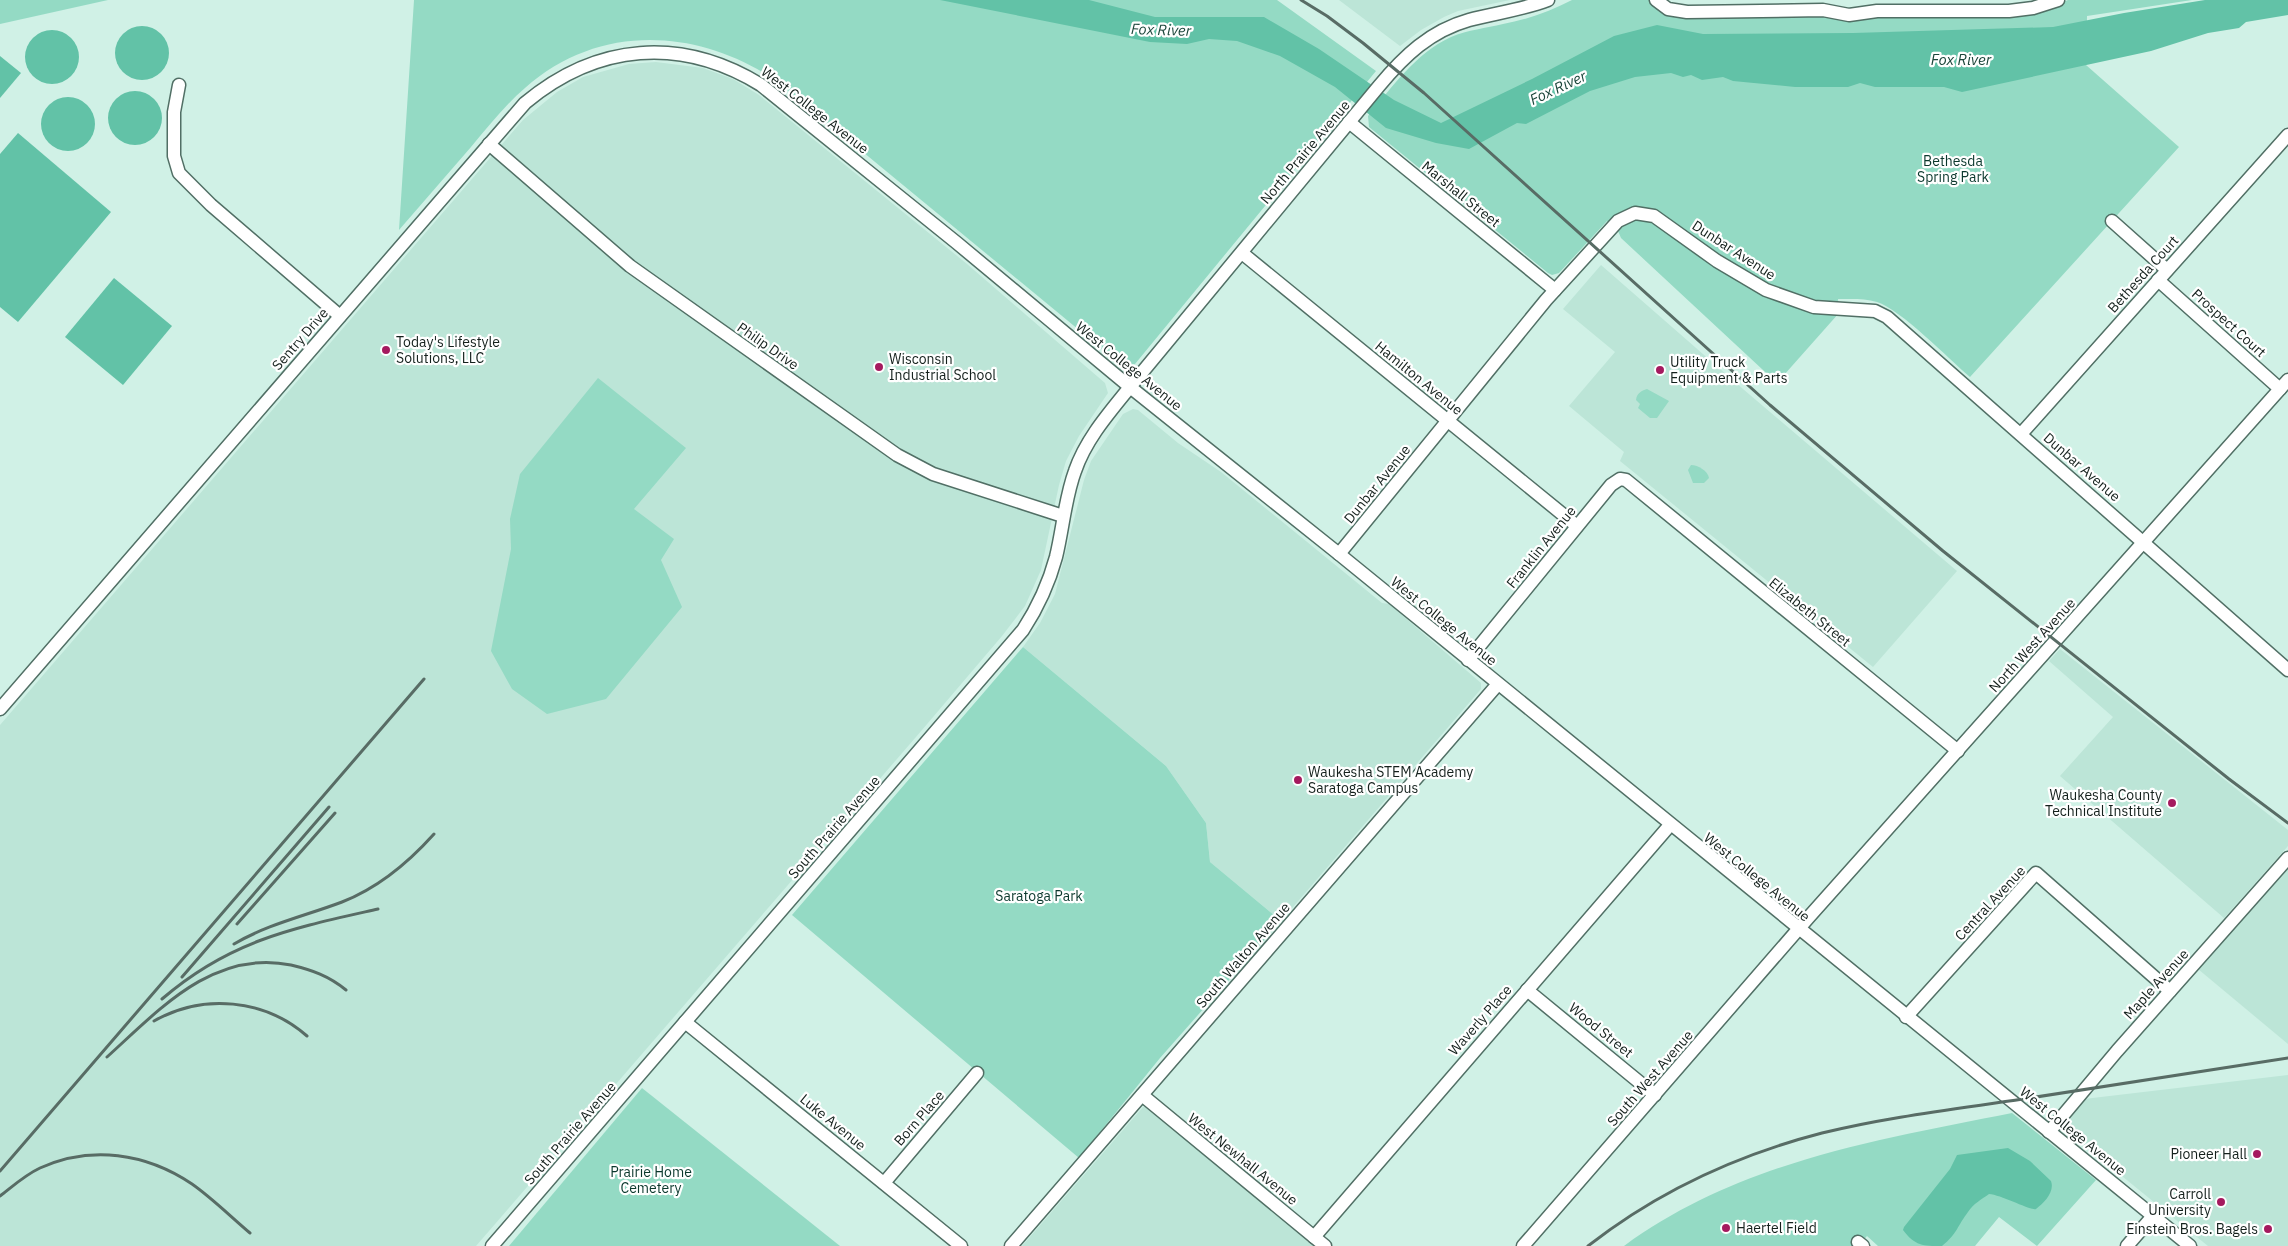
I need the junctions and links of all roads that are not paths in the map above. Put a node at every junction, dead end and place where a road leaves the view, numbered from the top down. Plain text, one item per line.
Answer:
1 (1548, 0) edge
2 (1656, 0) edge
3 (2058, 0) edge
4 (662, 52) joint
5 (178, 85) dead end
6 (1349, 122) junction
7 (2288, 134) edge
8 (489, 144) junction
9 (2112, 221) dead end
10 (1242, 253) junction
11 (2162, 275) junction
12 (1555, 290) junction
13 (340, 316) junction
14 (2284, 385) edge
15 (1130, 388) junction
16 (1447, 420) junction
17 (2021, 434) junction
18 (1644, 495) joint
19 (1063, 516) junction
20 (1577, 526) junction
21 (2143, 541) junction
22 (1339, 554) junction
23 (1468, 660) junction
24 (2288, 670) edge
25 (1498, 684) junction
26 (0, 709) edge
27 (1958, 751) junction
28 (1670, 825) junction
29 (2288, 858) edge
30 (1798, 930) junction
31 (1526, 990) junction
32 (2170, 991) junction
33 (1906, 1018) junction
34 (685, 1022) junction
35 (977, 1073) dead end
36 (1655, 1094) junction
37 (1142, 1095) junction
38 (2049, 1132) junction
39 (884, 1183) junction
40 (2153, 1216) junction
41 (1314, 1237) junction
42 (492, 1246) edge
43 (961, 1246) edge
44 (1011, 1246) edge
45 (1325, 1246) edge
46 (1523, 1246) edge
47 (2127, 1246) edge
48 (2190, 1246) edge

1 - 6 street, North Prairie Avenue
2 - 3 street
4 - 8 street, Sentry Drive
4 - 15 street, West College Avenue
5 - 13 street
6 - 10 street, North Prairie Avenue
6 - 12 street, Marshall Street
7 - 11 street, Bethesda Court
8 - 13 street, Sentry Drive
8 - 19 street, Philip Drive
9 - 11 street, Prospect Court
10 - 15 street, North Prairie Avenue
10 - 16 street, Hamilton Avenue
11 - 14 street, Prospect Court
11 - 17 street, Bethesda Court
12 - 16 street, Dunbar Avenue
12 - 17 street, Dunbar Avenue
13 - 26 street, Sentry Drive
14 - 21 street, North West Avenue
15 - 19 street, South Prairie Avenue
15 - 22 street, West College Avenue
16 - 20 street, Hamilton Avenue
16 - 22 street, Dunbar Avenue
17 - 21 street, Dunbar Avenue
18 - 20 street, Franklin Avenue
18 - 27 street, Elizabeth Street
19 - 34 street, South Prairie Avenue
20 - 23 street, Franklin Avenue
21 - 24 street, Dunbar Avenue
21 - 27 street, North West Avenue
22 - 23 street, West College Avenue
23 - 25 street, West College Avenue
25 - 28 street, West College Avenue
25 - 37 street, South Walton Avenue
27 - 30 street, North West Avenue
28 - 30 street, West College Avenue
28 - 31 street, Waverly Place
29 - 32 street, Maple Avenue
30 - 33 street, West College Avenue
30 - 36 street, South West Avenue
31 - 36 street, Wood Street
31 - 41 street, Waverly Place
32 - 33 street, Central Avenue
32 - 38 street, Maple Avenue
33 - 38 street, West College Avenue
34 - 39 street, Luke Avenue
34 - 42 street, South Prairie Avenue
35 - 39 street, Born Place
36 - 46 street, South West Avenue
37 - 41 street, West Newhall Avenue
37 - 44 street, South Walton Avenue
38 - 40 street, West College Avenue
39 - 43 street, Luke Avenue
40 - 47 street
40 - 48 street, West College Avenue
41 - 45 street, West Newhall Avenue

